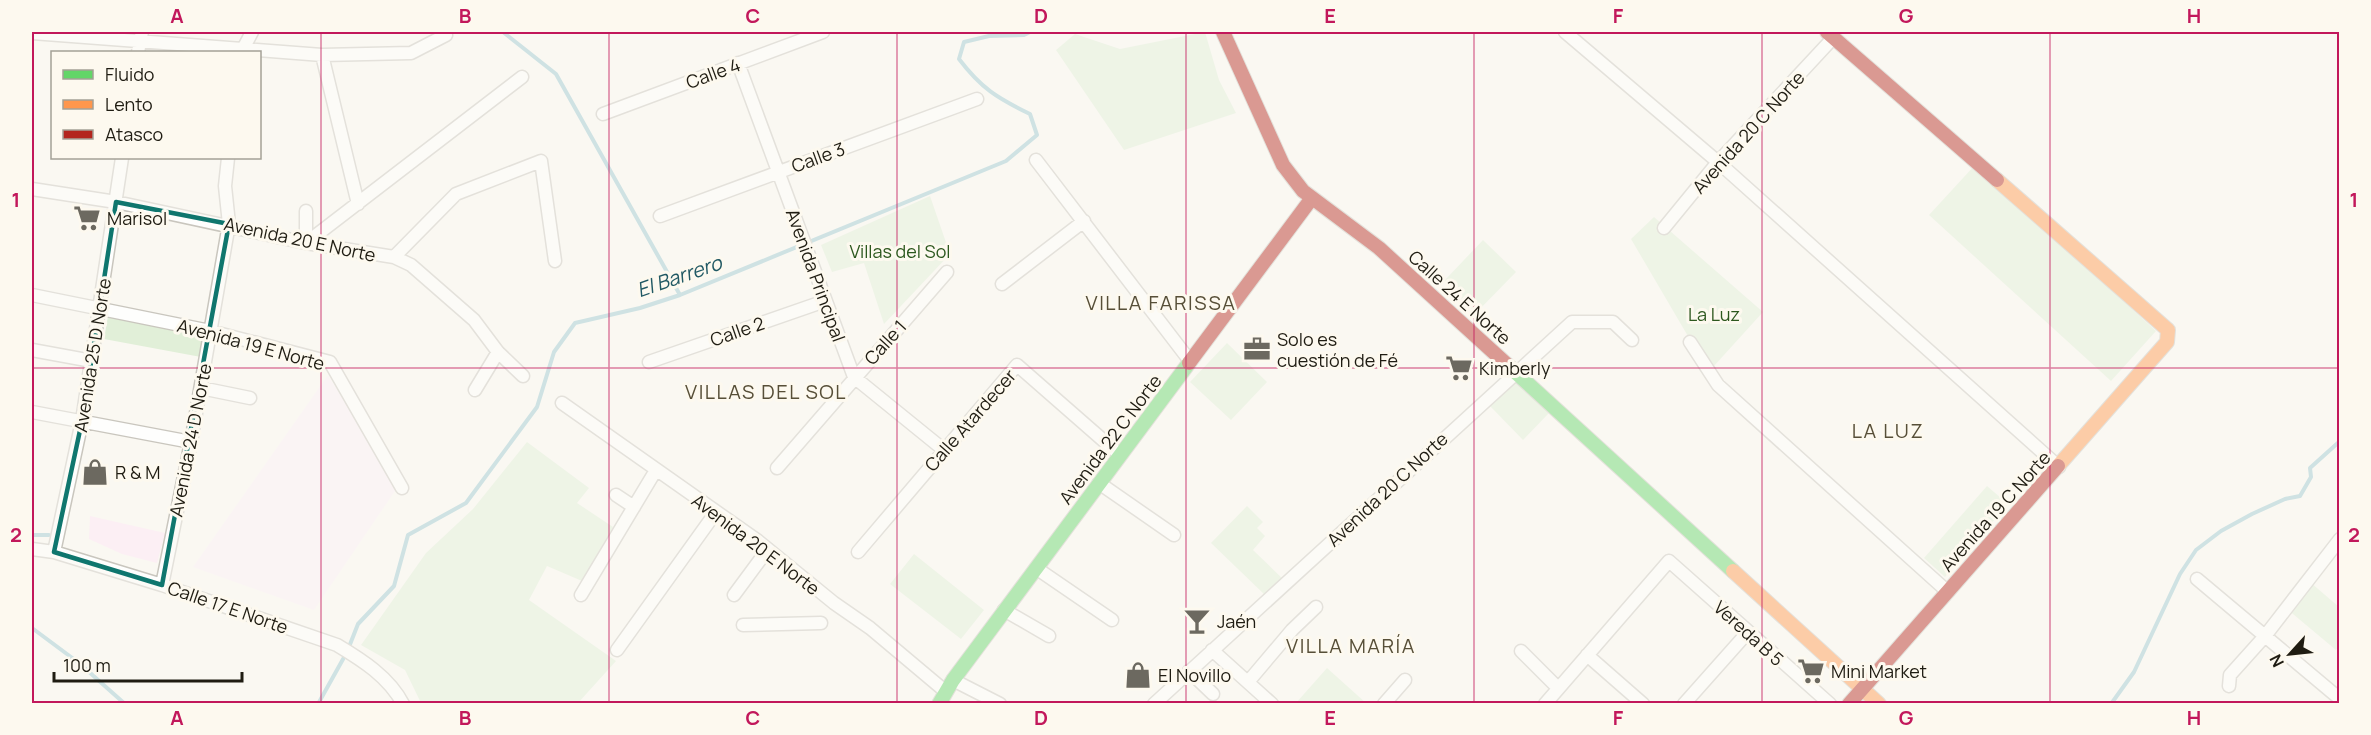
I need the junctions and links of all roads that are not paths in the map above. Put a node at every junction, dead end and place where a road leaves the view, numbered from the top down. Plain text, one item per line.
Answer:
1 (252, 32) edge
2 (823, 32) edge
3 (1223, 32) edge
4 (1565, 32) edge
5 (32, 33) edge
6 (1830, 34) edge
7 (446, 35) dead end
8 (140, 42) edge
9 (243, 49) junction
10 (322, 55) junction
11 (738, 63) junction
12 (522, 77) dead end
13 (977, 99) dead end
14 (603, 114) dead end
15 (122, 159) edge
16 (228, 159) edge
17 (1036, 160) dead end
18 (1718, 162) junction
19 (779, 171) junction
20 (32, 189) edge
21 (1312, 198) junction
22 (116, 202) junction
23 (358, 204) junction
24 (306, 211) dead end
25 (660, 216) dead end
26 (1084, 221) junction
27 (229, 224) junction
28 (1664, 228) dead end
29 (306, 243) junction
30 (394, 258) junction
31 (555, 261) dead end
32 (947, 272) dead end
33 (1002, 284) dead end
34 (32, 295) edge
35 (825, 301) junction
36 (101, 309) junction
37 (210, 331) junction
38 (1632, 339) dead end
39 (1690, 342) dead end
40 (32, 350) edge
41 (498, 352) junction
42 (92, 361) junction
43 (1190, 361) junction
44 (649, 362) dead end
45 (1516, 372) junction
46 (523, 376) dead end
47 (854, 377) junction
48 (201, 387) junction
49 (475, 390) dead end
50 (250, 398) dead end
51 (562, 403) dead end
52 (32, 412) edge
53 (82, 421) junction
54 (191, 442) junction
55 (944, 450) junction
56 (1120, 455) junction
57 (2059, 467) junction
58 (777, 468) dead end
59 (656, 470) junction
60 (1099, 483) junction
61 (402, 488) dead end
62 (616, 495) dead end
63 (634, 507) junction
64 (716, 512) junction
65 (1174, 536) dead end
66 (2340, 539) edge
67 (32, 549) edge
68 (768, 549) junction
69 (54, 552) junction
70 (858, 552) dead end
71 (1036, 568) junction
72 (2197, 579) dead end
73 (162, 585) junction
74 (1948, 592) junction
75 (581, 595) dead end
76 (734, 595) dead end
77 (1316, 607) dead end
78 (1004, 610) junction
79 (1112, 620) dead end
80 (821, 623) dead end
81 (743, 625) dead end
82 (1748, 632) junction
83 (1049, 636) dead end
84 (2265, 636) junction
85 (617, 650) dead end
86 (1212, 650) junction
87 (1521, 651) dead end
88 (1587, 656) junction
89 (1189, 671) junction
90 (1405, 680) dead end
91 (1248, 682) junction
92 (2229, 686) dead end
93 (1558, 688) junction
94 (1863, 688) junction
95 (945, 691) edge
96 (1213, 694) dead end
97 (2340, 699) edge
98 (1269, 702) edge
99 (404, 704) edge
100 (1000, 704) edge
101 (1154, 704) edge
102 (1384, 704) edge
103 (1545, 704) edge
104 (1643, 704) edge
105 (1684, 704) edge
106 (1830, 704) edge
107 (1849, 704) edge
108 (1879, 704) edge

1 - 9 street
2 - 11 street, Calle 4
3 - 21 street, Calle 24 E Norte
4 - 18 street
5 - 8 street
6 - 18 street, Avenida 20 C Norte
6 - 57 street, Avenida 19 C Norte
7 - 10 street
8 - 9 street
9 - 10 street
10 - 23 street
11 - 14 street, Calle 4
11 - 19 street, Avenida Principal
12 - 23 street
13 - 19 street, Calle 3
15 - 22 street, Avenida 25 D Norte
16 - 27 street, Avenida 24 D Norte
17 - 26 street
18 - 28 street, Avenida 20 C Norte
18 - 57 street
19 - 25 street, Calle 3
19 - 35 street, Avenida Principal
20 - 22 street, Avenida 20 E Norte
21 - 43 street, Avenida 22 C Norte
21 - 45 street, Calle 24 E Norte
22 - 27 street, Avenida 20 E Norte
22 - 36 street, Avenida 25 D Norte
23 - 29 street
24 - 29 street
26 - 33 street
26 - 43 street
27 - 29 street, Avenida 20 E Norte
27 - 37 street, Avenida 24 D Norte
29 - 30 street, Avenida 20 E Norte
30 - 31 street
30 - 41 street, Avenida 20 E Norte
32 - 47 street, Calle 1
34 - 36 street, Avenida 19 E Norte
35 - 44 street, Calle 2
35 - 47 street, Avenida Principal
36 - 37 street, Avenida 19 E Norte
36 - 42 street, Avenida 25 D Norte
37 - 48 street, Avenida 24 D Norte
37 - 61 street, Avenida 19 E Norte
38 - 45 street, Avenida 20 C Norte
39 - 74 street
40 - 42 street
41 - 46 street, Avenida 20 E Norte
41 - 49 street
42 - 53 street, Avenida 25 D Norte
43 - 56 street, Avenida 22 C Norte
45 - 86 street, Avenida 20 C Norte
45 - 94 street, Calle 24 E Norte
47 - 55 street
47 - 58 street, Calle 1
48 - 50 street
48 - 54 street, Avenida 24 D Norte
51 - 59 street, Avenida 20 E Norte
52 - 53 street
53 - 54 street
53 - 69 street, Avenida 25 D Norte
54 - 73 street, Avenida 24 D Norte
55 - 56 street, Calle Atardecer
55 - 70 street, Calle Atardecer
56 - 60 street, Avenida 22 C Norte
57 - 74 street, Avenida 19 C Norte
59 - 63 street
59 - 64 street, Avenida 20 E Norte
60 - 65 street
60 - 71 street, Avenida 22 C Norte
62 - 63 street
63 - 75 street
64 - 68 street, Avenida 20 E Norte
64 - 85 street
66 - 84 street
67 - 69 street, Calle 17 E Norte
68 - 76 street
68 - 95 street, Avenida 20 E Norte
69 - 73 street, Calle 17 E Norte
71 - 78 street, Avenida 22 C Norte
71 - 79 street
72 - 84 street
73 - 99 street, Calle 17 E Norte
74 - 94 street, Avenida 19 C Norte
77 - 91 street
78 - 83 street
78 - 95 street, Avenida 22 C Norte
80 - 81 street
82 - 88 street, Vereda B 5
82 - 105 street
82 - 106 street, Vereda B 5
84 - 92 street
84 - 97 street
86 - 89 street, Avenida 20 C Norte
86 - 91 street
87 - 93 street
88 - 93 street
88 - 104 street
89 - 96 street
89 - 101 street, Avenida 20 C Norte
90 - 102 street
91 - 98 street
93 - 103 street
94 - 107 street, Avenida 19 C Norte
94 - 108 street, Calle 24 E Norte
95 - 100 street, Avenida 20 E Norte

